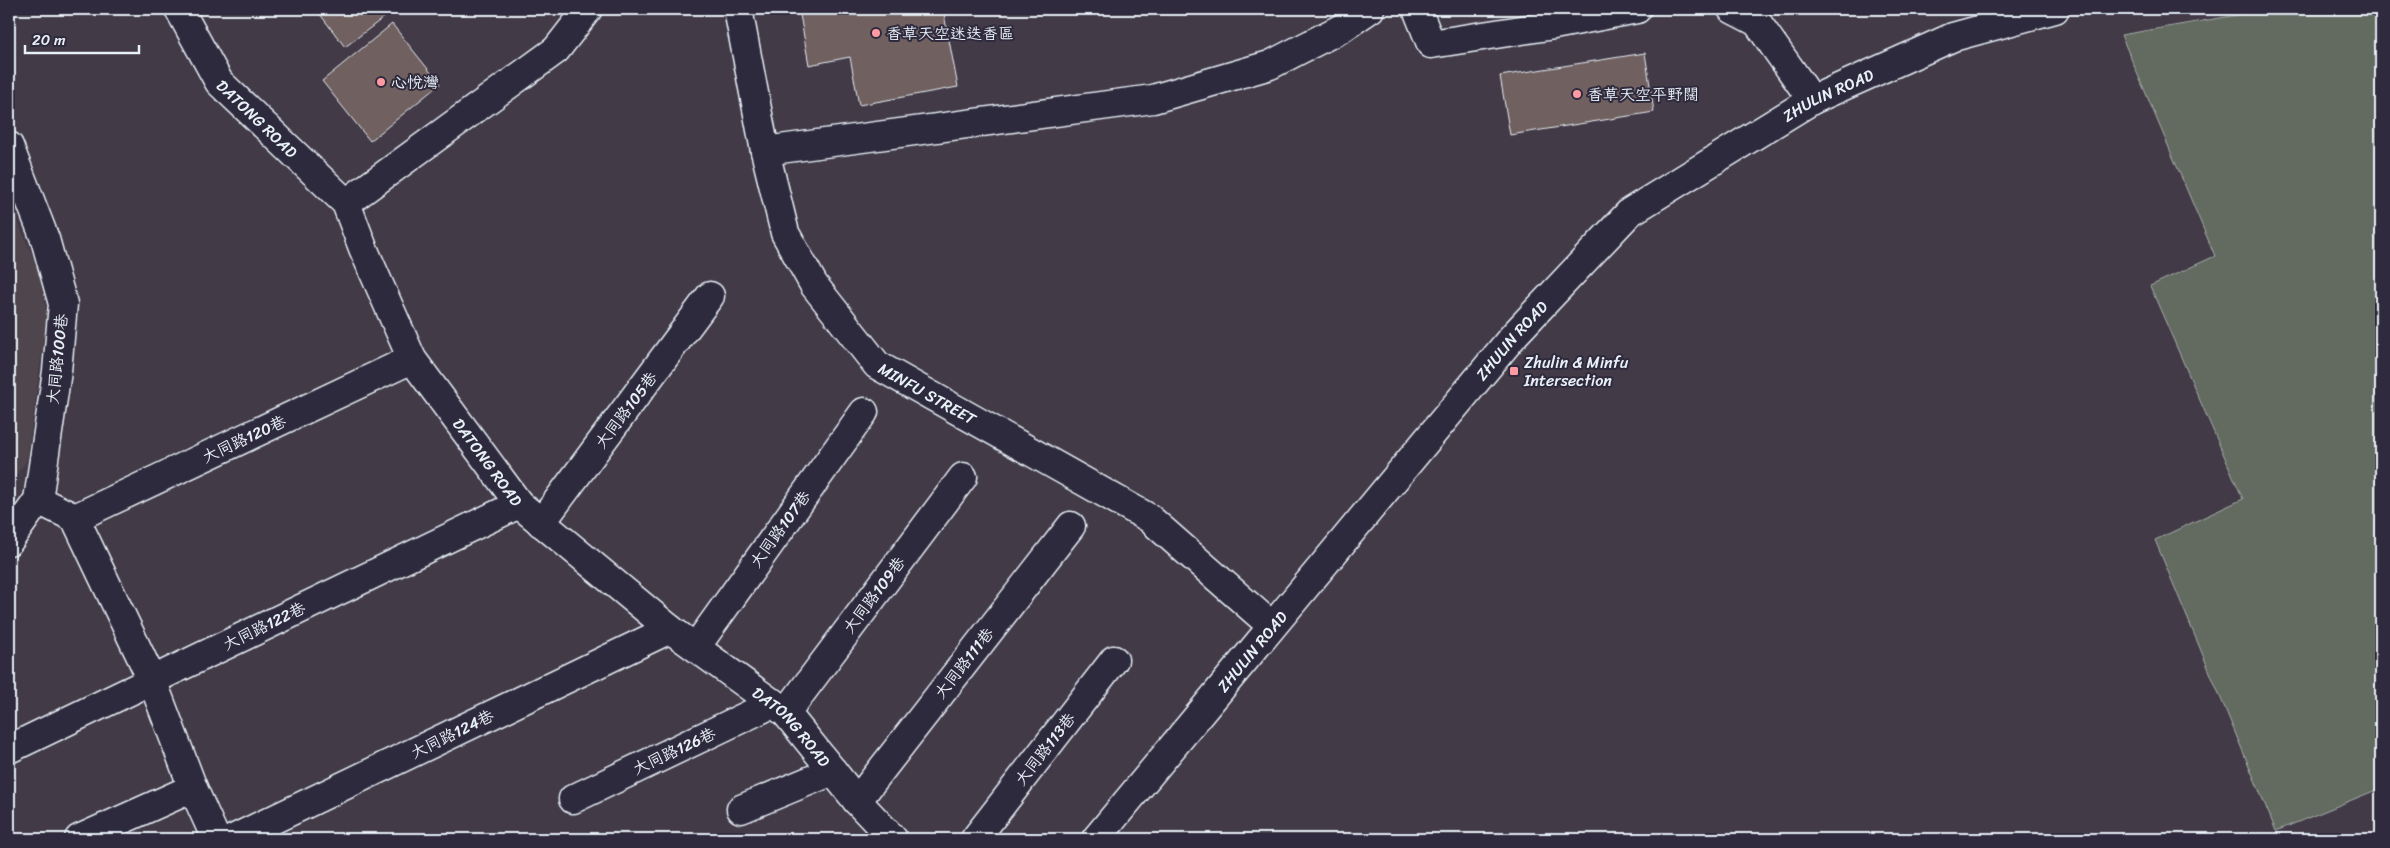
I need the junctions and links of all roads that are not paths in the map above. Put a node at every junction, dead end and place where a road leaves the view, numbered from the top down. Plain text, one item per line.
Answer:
1 (179, 9) edge
2 (588, 9) edge
3 (738, 9) edge
4 (1370, 9) edge
5 (1417, 9) edge
6 (1637, 9) edge
7 (1732, 9) edge
8 (2055, 9) edge
9 (1812, 100) junction
10 (9, 146) edge
11 (765, 151) junction
12 (346, 203) junction
13 (710, 296) dead end
14 (412, 359) junction
15 (864, 412) dead end
16 (963, 477) dead end
17 (38, 500) junction
18 (519, 504) junction
19 (75, 518) junction
20 (541, 523) junction
21 (1071, 526) dead end
22 (9, 541) edge
23 (1272, 626) junction
24 (670, 629) junction
25 (696, 647) junction
26 (1114, 660) dead end
27 (152, 680) junction
28 (780, 708) junction
29 (9, 749) edge
30 (833, 771) junction
31 (193, 788) junction
32 (574, 799) dead end
33 (857, 801) junction
34 (741, 809) dead end
35 (79, 839) edge
36 (216, 839) edge
37 (234, 839) edge
38 (893, 839) edge
39 (975, 839) edge
40 (1096, 839) edge

1 - 12 street, DATONG ROAD
2 - 12 street
3 - 11 street, MINFU STREET
4 - 11 street
5 - 6 street
7 - 9 street
8 - 9 street, ZHULIN ROAD
9 - 23 street, ZHULIN ROAD
10 - 17 street, 大同路100巷
11 - 23 street, MINFU STREET
12 - 14 street, DATONG ROAD
13 - 20 street, 大同路105巷
14 - 18 street, DATONG ROAD
14 - 19 street, 大同路120巷
15 - 25 street, 大同路107巷
16 - 28 street, 大同路109巷
17 - 19 street
17 - 22 street, 大同路100巷
18 - 20 street, DATONG ROAD
18 - 27 street, 大同路122巷
19 - 27 street
20 - 24 street, DATONG ROAD
21 - 33 street, 大同路111巷
23 - 40 street, ZHULIN ROAD
24 - 25 street, DATONG ROAD
24 - 37 street, 大同路124巷
25 - 28 street, DATONG ROAD
26 - 39 street, 大同路113巷
27 - 29 street, 大同路122巷
27 - 31 street
28 - 30 street, DATONG ROAD
28 - 32 street, 大同路126巷
30 - 33 street, DATONG ROAD
30 - 34 street
31 - 35 street
31 - 36 street
33 - 38 street, DATONG ROAD

